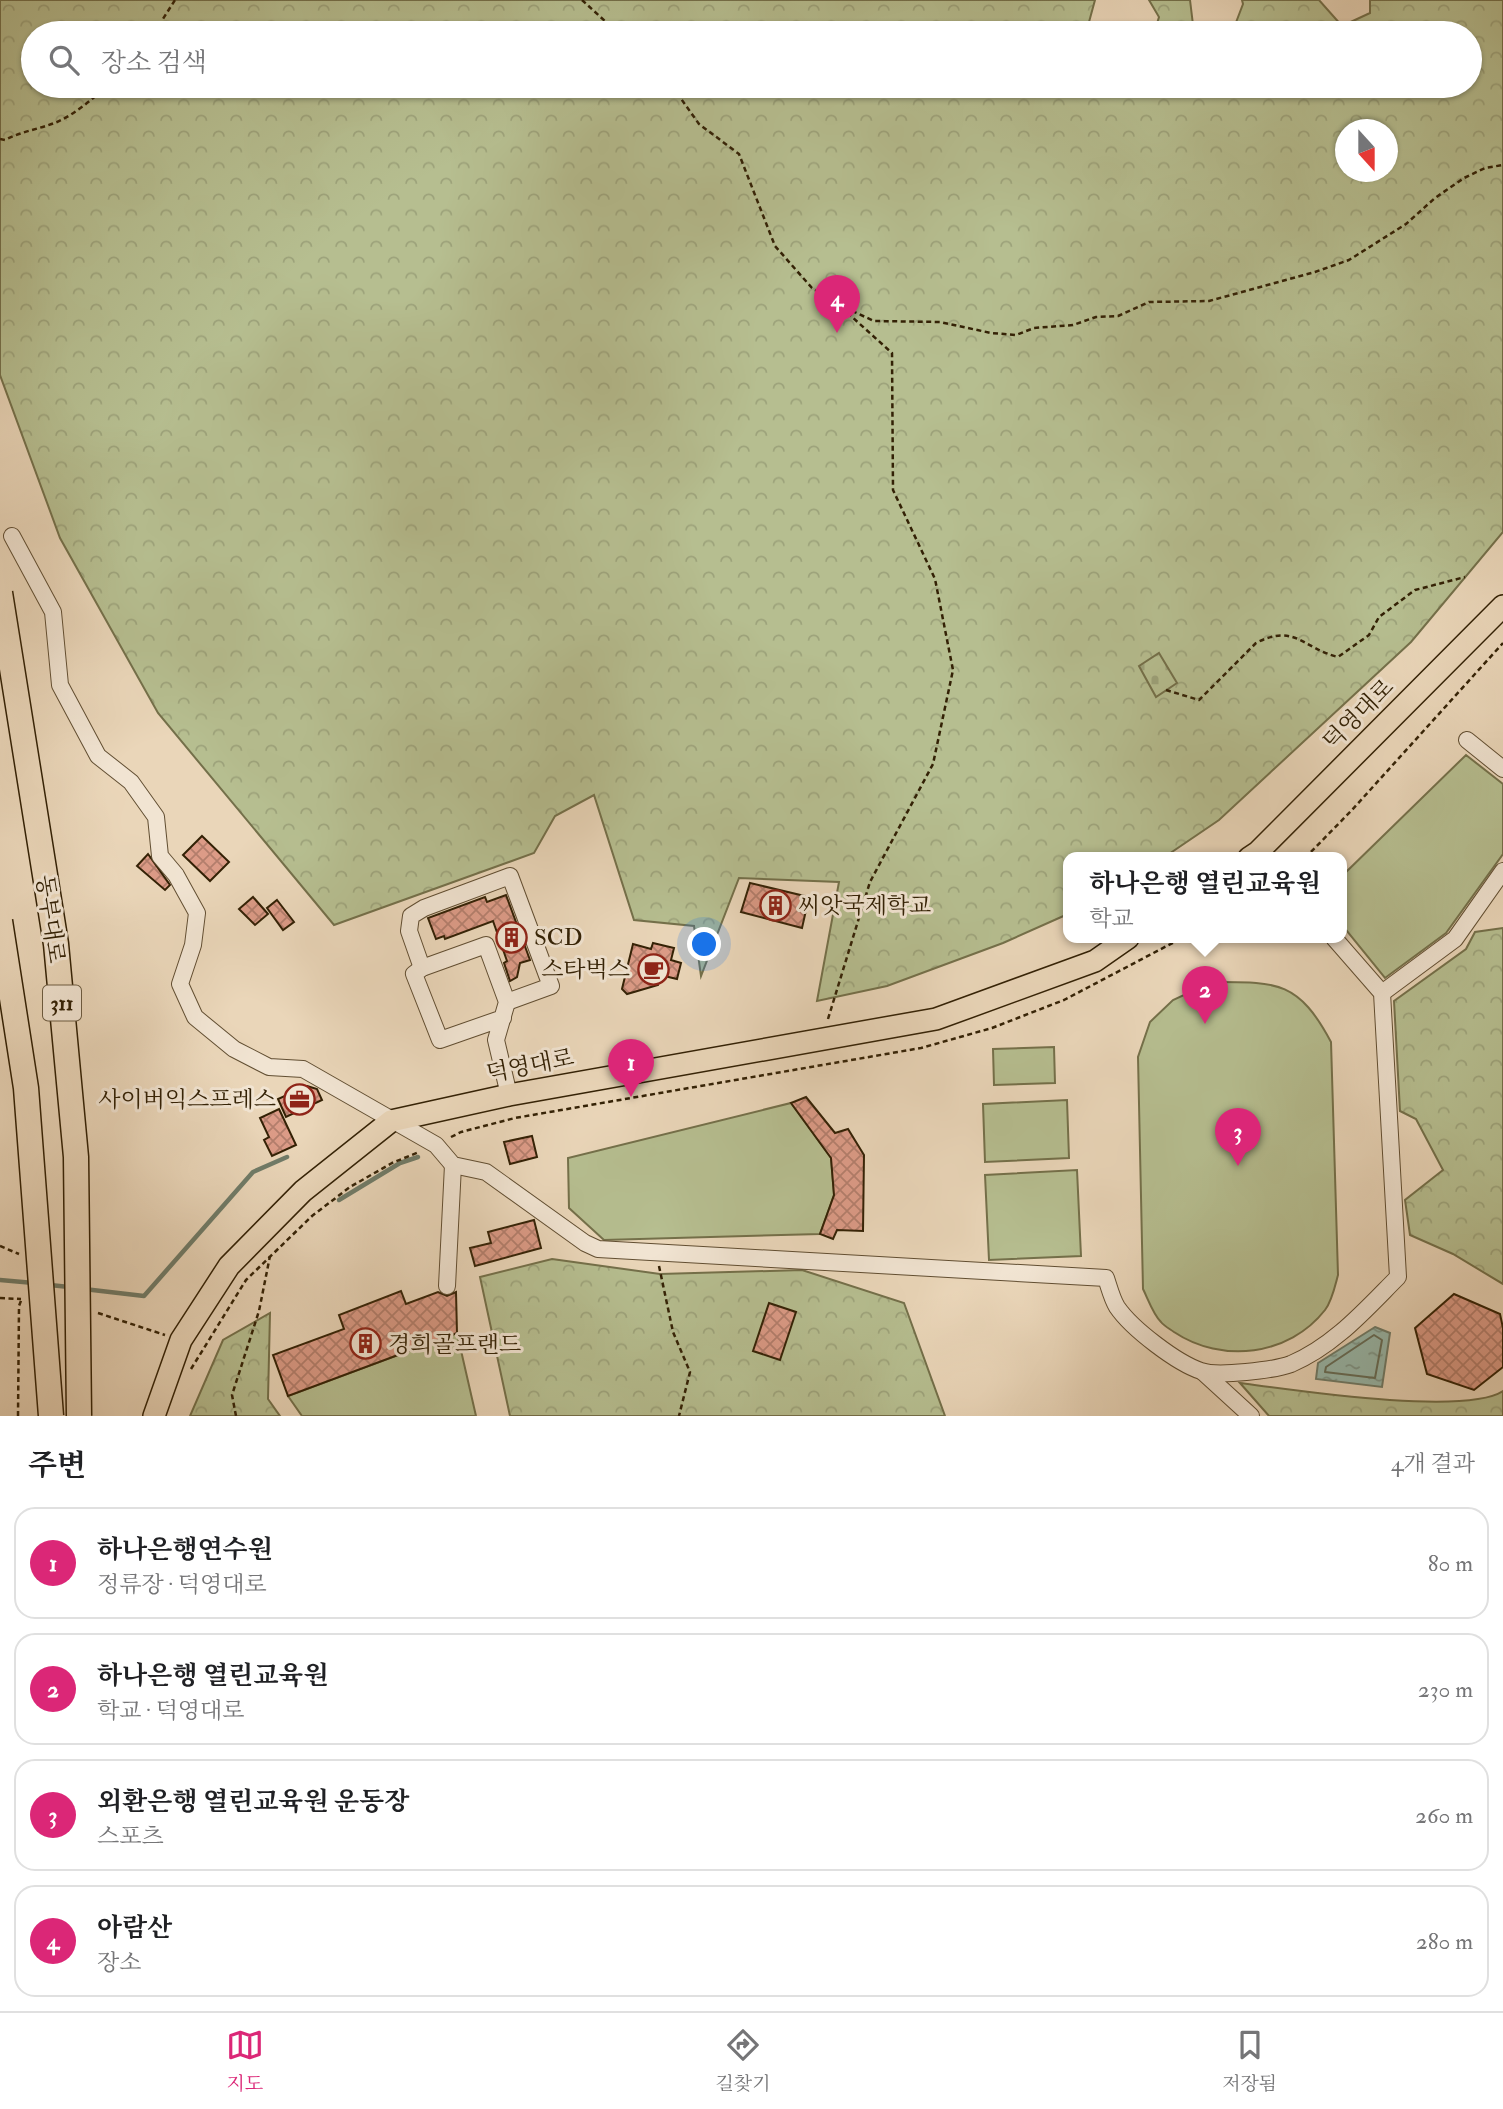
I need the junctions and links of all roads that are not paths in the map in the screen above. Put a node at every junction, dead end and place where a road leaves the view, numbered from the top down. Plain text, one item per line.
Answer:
1 (12, 536) dead end
2 (0, 593) edge
3 (1502, 609) edge
4 (1467, 740) dead end
5 (1503, 769) edge
6 (1260, 852) edge
7 (1503, 871) edge
8 (0, 921) edge
9 (1121, 943) edge
10 (1338, 943) edge
11 (422, 968) junction
12 (1382, 993) junction
13 (507, 1002) junction
14 (503, 1018) junction
15 (509, 1095) junction
16 (391, 1121) junction
17 (453, 1165) junction
18 (447, 1286) dead end
19 (1203, 1372) junction
20 (51, 1416) edge
21 (79, 1416) edge
22 (154, 1416) edge
23 (1251, 1416) edge

1 - 16 street
2 - 21 highway, 동부대로 / 311, bridge
3 - 6 main road, 덕영대로
4 - 5 street
7 - 12 street
8 - 20 highway, 311, bridge
9 - 15 main road, 덕영대로
10 - 12 street
11 - 13 street
11 - 13 street
11 - 14 street
12 - 19 street
13 - 14 street
14 - 15 street
15 - 16 main road, 덕영대로
16 - 17 street
16 - 22 main road, 덕영대로
17 - 18 street
17 - 19 street
19 - 23 street

